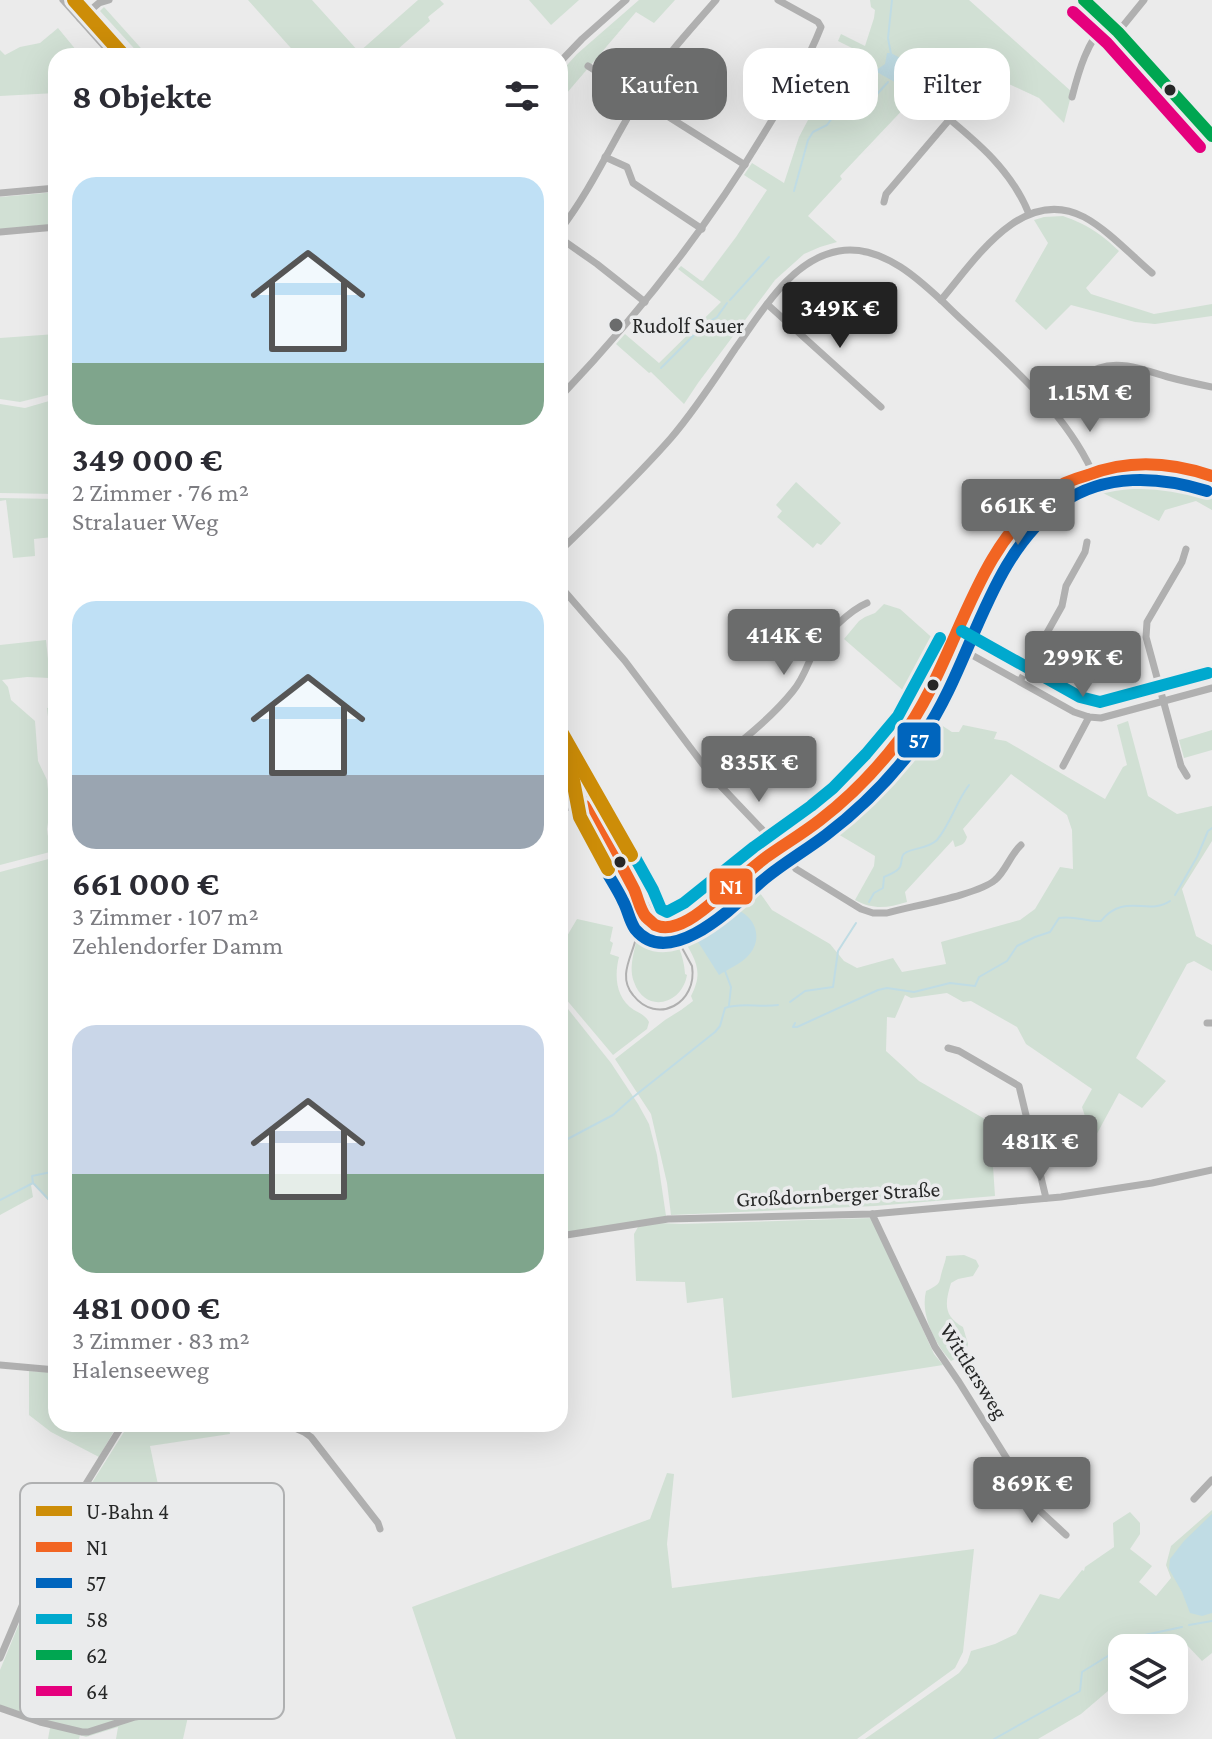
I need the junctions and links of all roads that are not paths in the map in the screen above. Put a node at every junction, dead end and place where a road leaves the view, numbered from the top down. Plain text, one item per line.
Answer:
1 (63, 0) edge
2 (109, 0) edge
3 (626, 0) edge
4 (716, 0) edge
5 (778, 0) edge
6 (1084, 0) edge
7 (1144, 0) edge
8 (100, 2) edge
9 (80, 19) junction
10 (1107, 21) junction
11 (1118, 32) junction
12 (106, 48) edge
13 (675, 48) edge
14 (568, 54) edge
15 (588, 66) dead end
16 (592, 69) edge
17 (1072, 97) dead end
18 (626, 120) edge
19 (674, 120) edge
20 (949, 120) joint
21 (1212, 136) edge
22 (605, 157) junction
23 (745, 165) junction
24 (48, 189) edge
25 (0, 193) edge
26 (884, 202) dead end
27 (1029, 214) junction
28 (568, 217) edge
29 (48, 228) edge
30 (702, 229) junction
31 (0, 232) edge
32 (568, 244) edge
33 (1152, 273) dead end
34 (941, 300) junction
35 (645, 302) junction
36 (767, 304) junction
37 (1212, 387) edge
38 (568, 389) edge
39 (881, 407) dead end
40 (1049, 407) junction
41 (1092, 471) junction
42 (1212, 476) edge
43 (1087, 542) dead end
44 (568, 543) edge
45 (1186, 549) dead end
46 (568, 595) edge
47 (867, 603) dead end
48 (954, 645) junction
49 (1020, 681) junction
50 (1212, 688) edge
51 (1163, 701) junction
52 (1089, 717) junction
53 (1063, 766) dead end
54 (706, 770) junction
55 (568, 775) edge
56 (1187, 776) dead end
57 (570, 785) junction
58 (568, 787) edge
59 (568, 806) edge
60 (585, 806) junction
61 (1021, 845) dead end
62 (779, 849) junction
63 (948, 1048) dead end
64 (1212, 1170) edge
65 (1046, 1198) junction
66 (872, 1214) junction
67 (568, 1235) edge
68 (0, 1365) edge
69 (48, 1369) edge
70 (118, 1432) edge
71 (304, 1432) edge
72 (1212, 1480) edge
73 (87, 1483) edge
74 (1194, 1499) dead end
75 (380, 1529) dead end
76 (1066, 1535) dead end
77 (20, 1611) edge
78 (0, 1658) edge
79 (0, 1708) edge
80 (20, 1715) edge
81 (31, 1719) edge
82 (129, 1719) edge

1 - 9 street
2 - 8 street
3 - 14 street
4 - 13 street
5 - 23 street
6 - 10 main road
7 - 11 street
8 - 9 street
9 - 12 street
10 - 11 main road
10 - 17 street
11 - 21 main road
15 - 16 street
18 - 22 street
19 - 23 street
20 - 26 street
20 - 27 street
22 - 28 street
22 - 30 street
23 - 30 street
24 - 25 street
27 - 33 street
27 - 34 street
29 - 31 street
30 - 35 street
32 - 35 street
34 - 36 street
34 - 40 street
35 - 38 street
36 - 39 street
36 - 44 street
37 - 40 street
40 - 41 street
41 - 42 street
41 - 48 street
43 - 49 street
45 - 51 street
46 - 54 street
47 - 54 street
48 - 49 street
48 - 62 street
49 - 52 street
50 - 51 street
51 - 52 street
51 - 56 street
52 - 53 street
54 - 62 street
55 - 57 street
57 - 58 street
57 - 60 street
59 - 60 street
60 - 62 street
61 - 62 street
63 - 65 street
64 - 65 street, Großdornberger Straße
65 - 66 street, Großdornberger Straße
66 - 67 street, Großdornberger Straße
66 - 76 street, Wittlersweg
68 - 69 street
70 - 73 street
71 - 75 street
72 - 74 street
77 - 78 street
79 - 80 street
81 - 82 street

